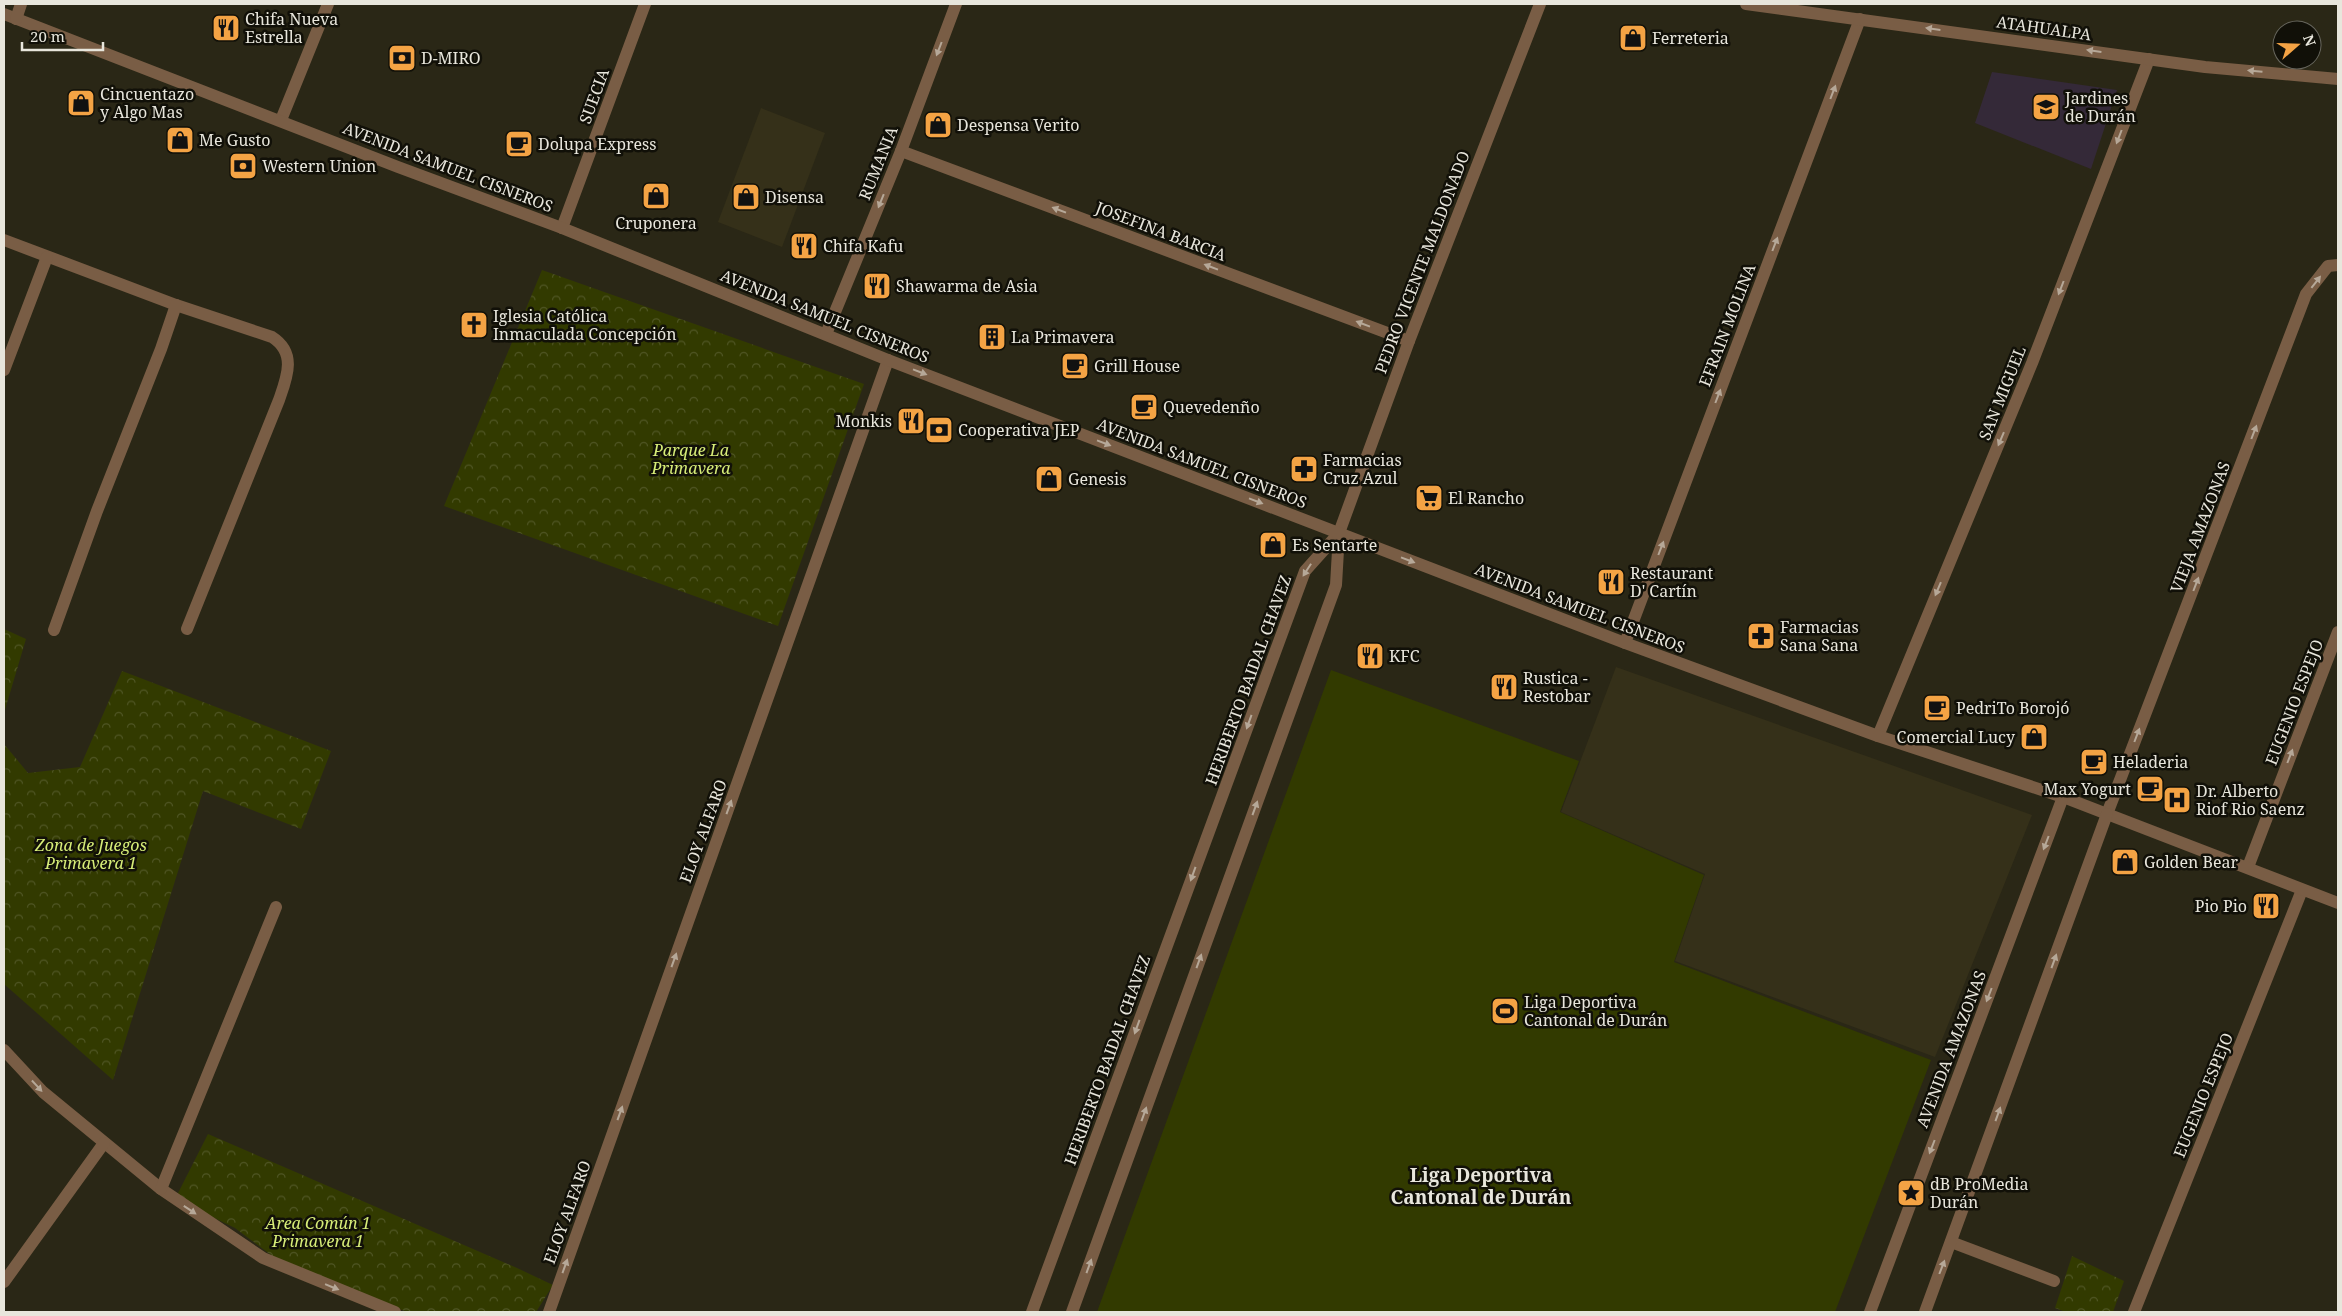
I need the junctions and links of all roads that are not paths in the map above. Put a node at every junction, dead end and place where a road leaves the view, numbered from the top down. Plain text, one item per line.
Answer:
1 (21, 4) edge
2 (328, 4) edge
3 (645, 4) edge
4 (956, 4) edge
5 (1540, 4) edge
6 (1746, 4) edge
7 (10, 16) edge
8 (1860, 19) junction
9 (2150, 59) junction
10 (2338, 79) edge
11 (281, 120) junction
12 (901, 151) junction
13 (562, 228) junction
14 (4, 240) edge
15 (46, 257) junction
16 (2338, 265) edge
17 (176, 305) junction
18 (826, 334) junction
19 (1408, 341) junction
20 (888, 360) junction
21 (4, 370) edge
22 (1339, 533) junction
23 (187, 629) dead end
24 (54, 630) dead end
25 (2338, 632) edge
26 (1625, 643) junction
27 (1878, 736) junction
28 (2063, 797) junction
29 (2107, 814) junction
30 (2248, 867) junction
31 (2302, 890) junction
32 (2338, 903) edge
33 (276, 907) dead end
34 (4, 1050) edge
35 (104, 1143) junction
36 (161, 1189) junction
37 (1951, 1242) junction
38 (4, 1282) edge
39 (2054, 1282) dead end
40 (395, 1312) edge
41 (549, 1312) edge
42 (1032, 1312) edge
43 (1072, 1312) edge
44 (1870, 1312) edge
45 (1925, 1312) edge
46 (2134, 1312) edge

1 - 7 street
2 - 11 street
3 - 13 street, SUECIA
4 -> 12 street, RUMANIA
5 - 19 street, PEDRO VICENTE MALDONADO
6 - 8 street, ATAHUALPA
7 - 11 street, AVENIDA SAMUEL CISNEROS
9 -> 8 street, ATAHUALPA
26 -> 8 street, EFRAIN MOLINA
10 -> 9 street, ATAHUALPA
9 -> 27 street, SAN MIGUEL
11 - 13 street, AVENIDA SAMUEL CISNEROS
12 -> 18 street, RUMANIA
19 -> 12 street, JOSEFINA BARCIA
13 - 18 street, AVENIDA SAMUEL CISNEROS
14 - 15 street
15 - 17 street
15 - 21 street
29 -> 16 street, VIEJA AMAZONAS
17 - 23 street
17 - 24 street
18 - 20 street, AVENIDA SAMUEL CISNEROS
19 - 22 street, PEDRO VICENTE MALDONADO
20 -> 22 street, AVENIDA SAMUEL CISNEROS
41 -> 20 street, ELOY ALFARO
22 -> 26 street, AVENIDA SAMUEL CISNEROS
22 -> 42 street, HERIBERTO BAIDAL CHAVEZ
43 -> 22 street
30 -> 25 street, EUGENIO ESPEJO
26 - 27 street, AVENIDA SAMUEL CISNEROS
27 - 28 street, AVENIDA SAMUEL CISNEROS
28 - 29 street, AVENIDA SAMUEL CISNEROS
28 -> 44 street, AVENIDA AMAZONAS
29 - 30 street, AVENIDA SAMUEL CISNEROS
37 -> 29 street
30 - 31 street, AVENIDA SAMUEL CISNEROS
31 - 32 street, AVENIDA SAMUEL CISNEROS
31 - 46 street, EUGENIO ESPEJO
33 - 36 street
34 -> 35 street
35 - 36 street
35 - 38 street
36 -> 40 street
37 - 39 street
45 -> 37 street

